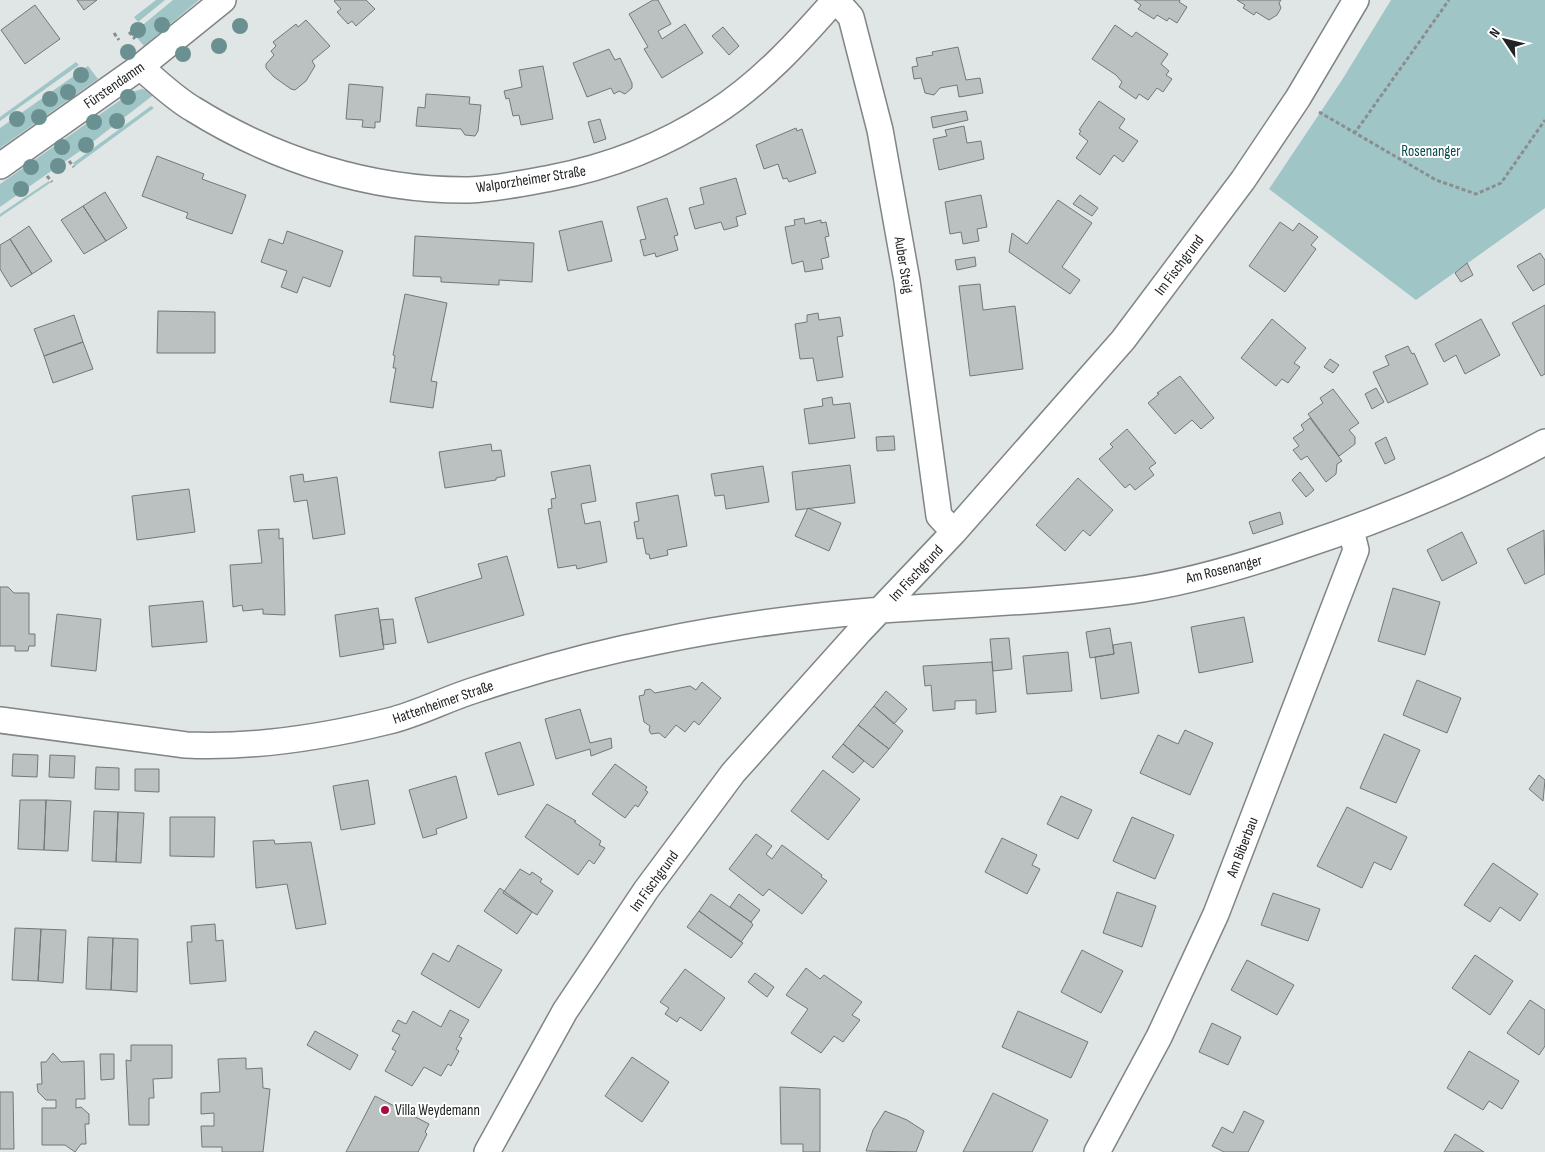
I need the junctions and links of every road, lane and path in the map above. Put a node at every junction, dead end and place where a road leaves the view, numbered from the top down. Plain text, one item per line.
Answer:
1 (223, 0) edge
2 (835, 0) edge
3 (1356, 0) edge
4 (1449, 0) edge
5 (114, 33) dead end
6 (119, 40) dead end
7 (140, 67) junction
8 (1316, 110) dead end
9 (1545, 120) edge
10 (1354, 134) junction
11 (69, 161) dead end
12 (0, 166) edge
13 (74, 167) dead end
14 (48, 176) dead end
15 (52, 182) dead end
16 (1545, 442) edge
17 (1352, 530) junction
18 (954, 532) junction
19 (881, 610) junction
20 (0, 720) edge
21 (487, 1152) edge
22 (1097, 1152) edge

1 - 7 street, Fürstendamm
2 - 7 street, Walporzheimer Straße
2 - 18 street, Auber Steig
3 - 18 street, Im Fischgrund
4 - 10 path
5 - 6 path
7 - 12 street, Fürstendamm
8 - 10 path
9 - 10 path
11 - 13 path
14 - 15 path
16 - 17 street, Am Rosenanger
17 - 19 street, Am Rosenanger
17 - 22 street, Am Biberbau
18 - 19 street, Im Fischgrund
19 - 20 street, Hattenheimer Straße
19 - 21 street, Im Fischgrund

